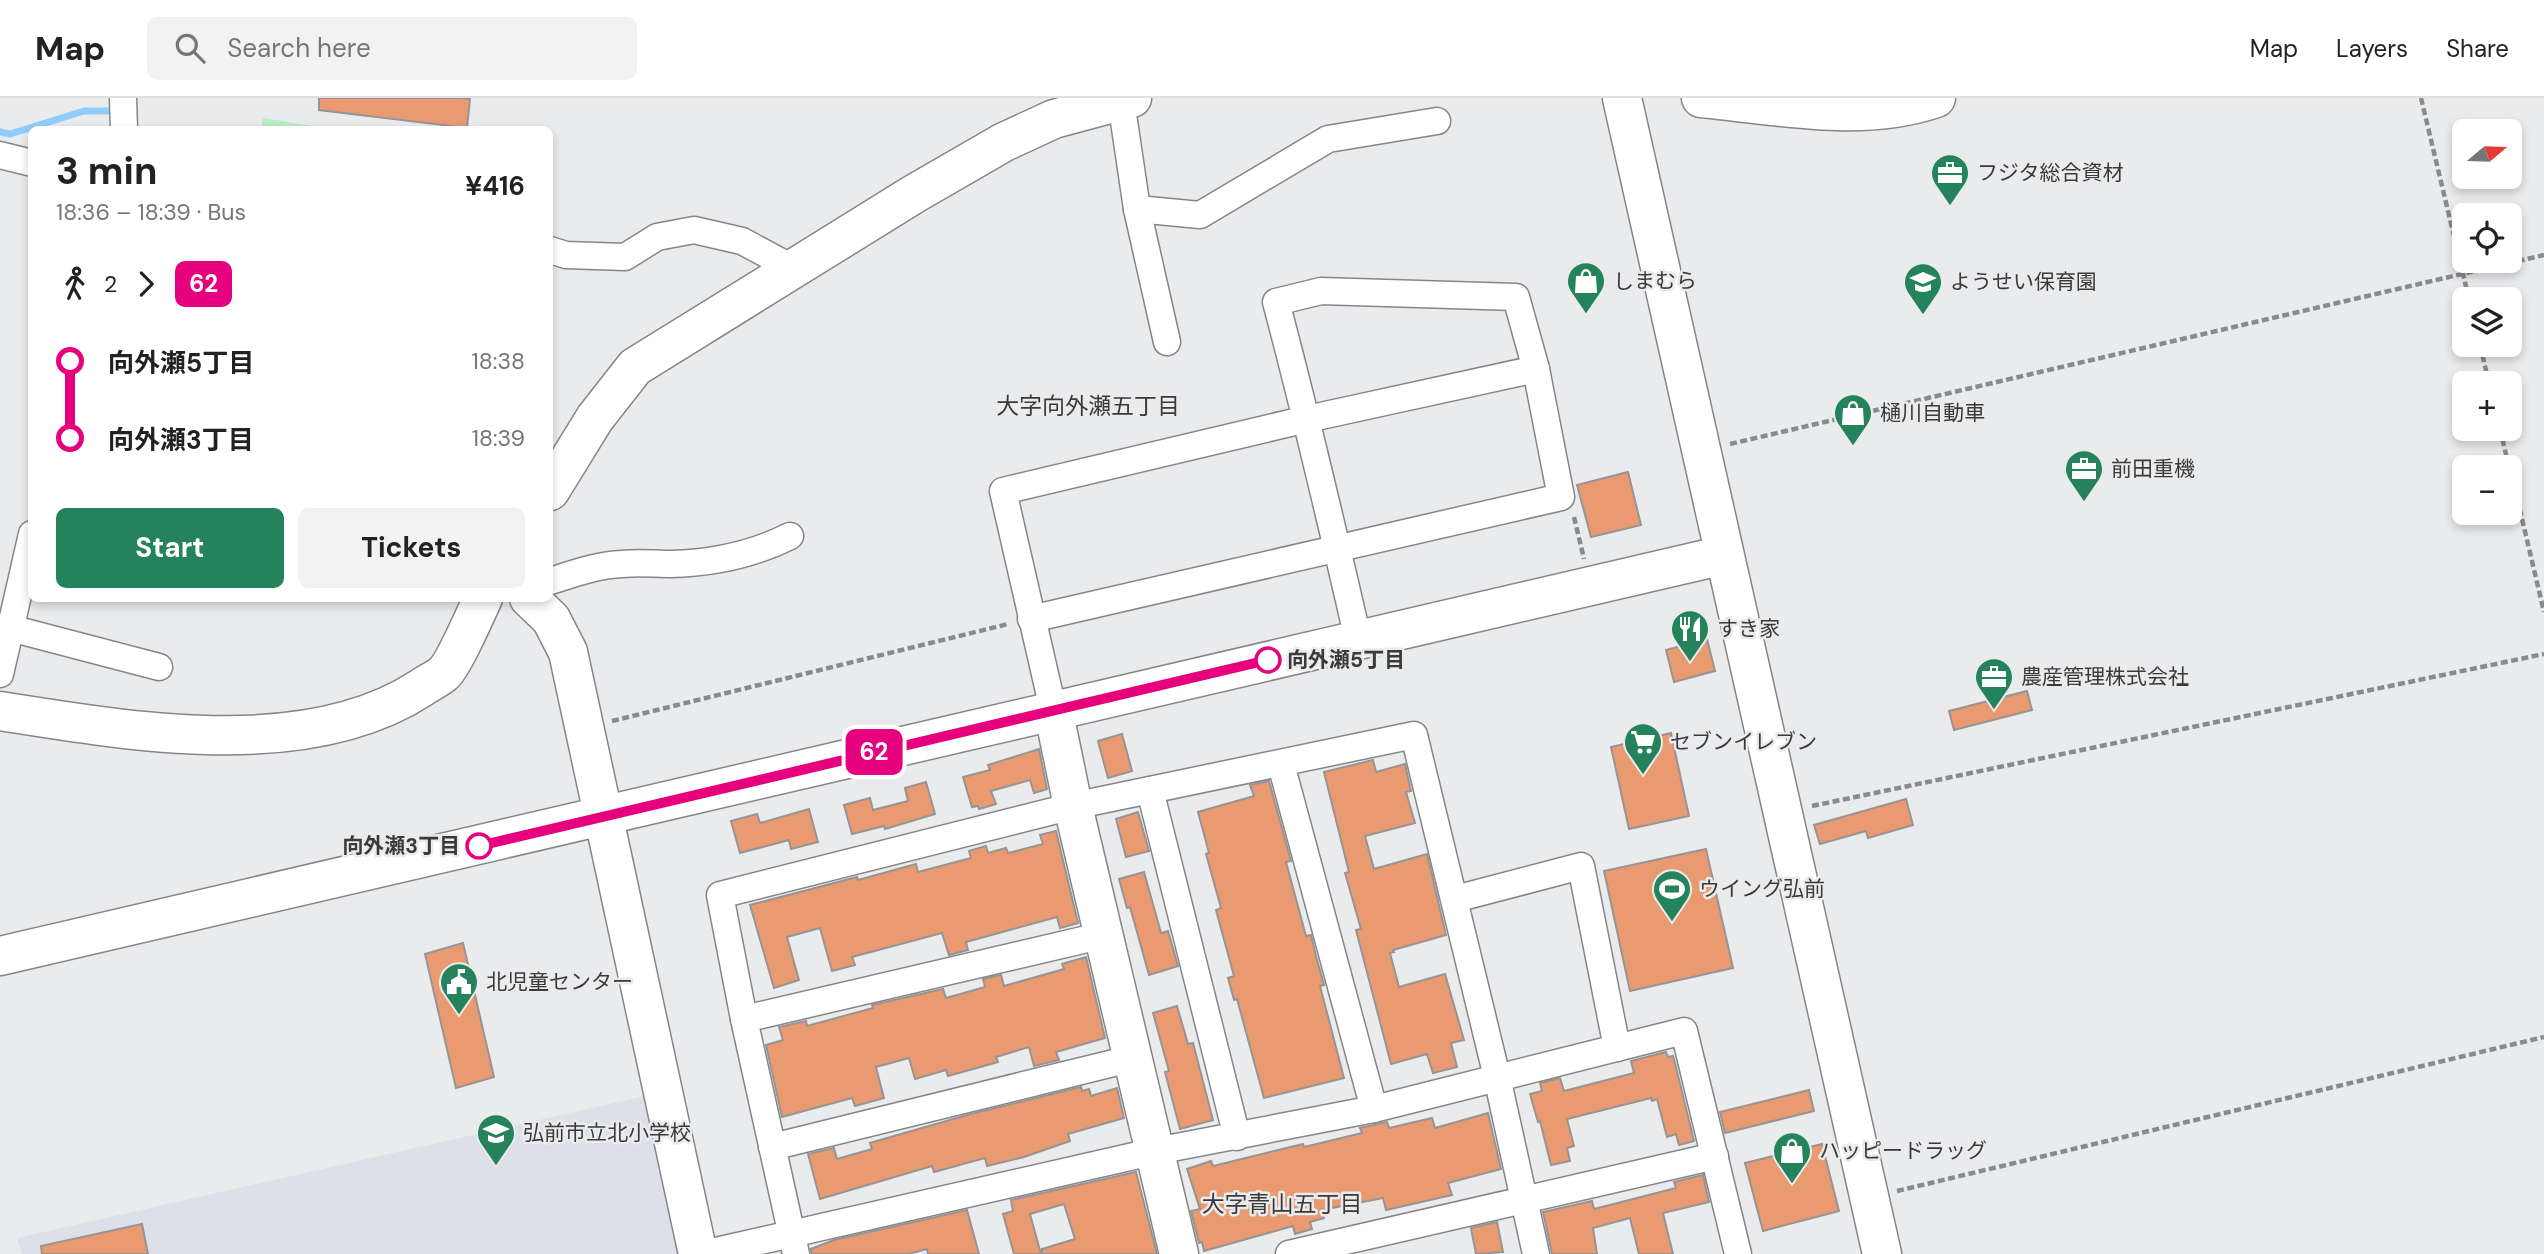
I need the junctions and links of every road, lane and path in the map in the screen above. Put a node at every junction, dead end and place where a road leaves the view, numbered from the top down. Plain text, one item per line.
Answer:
1 (123, 98) edge
2 (1622, 98) edge
3 (1700, 98) edge
4 (1936, 98) edge
5 (2421, 98) edge
6 (1126, 99) edge
7 (1052, 109) edge
8 (1437, 121) dead end
9 (124, 126) edge
10 (0, 155) edge
11 (28, 162) edge
12 (1137, 209) junction
13 (553, 251) edge
14 (2544, 255) edge
15 (794, 269) junction
16 (2463, 274) junction
17 (2466, 287) edge
18 (1167, 342) dead end
19 (1536, 369) junction
20 (1307, 419) junction
21 (1700, 451) junction
22 (556, 468) edge
23 (1561, 497) junction
24 (2522, 521) edge
25 (790, 536) dead end
26 (1337, 549) junction
27 (28, 551) edge
28 (1724, 555) junction
29 (1585, 563) dead end
30 (553, 580) edge
31 (481, 602) edge
32 (533, 602) edge
33 (2544, 612) edge
34 (1031, 619) junction
35 (10, 628) junction
36 (1358, 639) junction
37 (2544, 654) edge
38 (159, 667) dead end
39 (0, 674) edge
40 (1053, 709) junction
41 (0, 711) edge
42 (584, 728) junction
43 (1281, 764) junction
44 (1150, 789) junction
45 (1073, 806) junction
46 (1782, 812) junction
47 (603, 817) junction
48 (1455, 899) junction
49 (1104, 935) junction
50 (0, 956) edge
51 (744, 1019) junction
52 (2544, 1037) edge
53 (1617, 1048) junction
54 (1134, 1058) junction
55 (1497, 1077) junction
56 (1374, 1109) junction
57 (1237, 1137) junction
58 (772, 1147) junction
59 (1156, 1151) junction
60 (1715, 1156) junction
61 (1869, 1197) junction
62 (1522, 1200) junction
63 (793, 1244) edge
64 (700, 1254) edge
65 (1180, 1254) edge
66 (1289, 1254) edge
67 (1536, 1254) edge
68 (1738, 1254) edge
69 (1882, 1254) edge

1 - 9 street
2 - 21 street
3 - 4 street
5 - 16 path
6 - 7 street
6 - 12 street
7 - 15 street
8 - 12 street
10 - 11 street
12 - 18 street
13 - 15 street
14 - 16 path
15 - 22 street
16 - 17 path
16 - 21 path
19 - 20 street
19 - 20 street
19 - 23 street
20 - 26 street
20 - 34 street
21 - 28 street
23 - 26 street
23 - 29 path
24 - 33 path
25 - 30 street
26 - 34 street
26 - 36 street
27 - 35 street
28 - 36 street
28 - 46 street
31 - 41 street
32 - 42 street
34 - 40 street
34 - 42 path
35 - 38 street
35 - 39 street
36 - 40 street
37 - 46 path
40 - 45 street
40 - 47 street
42 - 47 street
43 - 44 street
43 - 48 street
43 - 56 street
44 - 45 street
44 - 57 street
45 - 49 street
45 - 51 street
46 - 61 street
47 - 50 street
47 - 64 street
48 - 53 street
48 - 55 street
49 - 51 street
49 - 54 street
51 - 58 street
52 - 61 path
53 - 55 street
53 - 60 street
54 - 58 street
54 - 59 street
55 - 56 street
55 - 62 street
56 - 57 street
57 - 59 street
58 - 63 street
59 - 63 street
59 - 65 street
60 - 62 street
60 - 68 street
61 - 69 street
62 - 66 street
62 - 67 street
63 - 64 street

